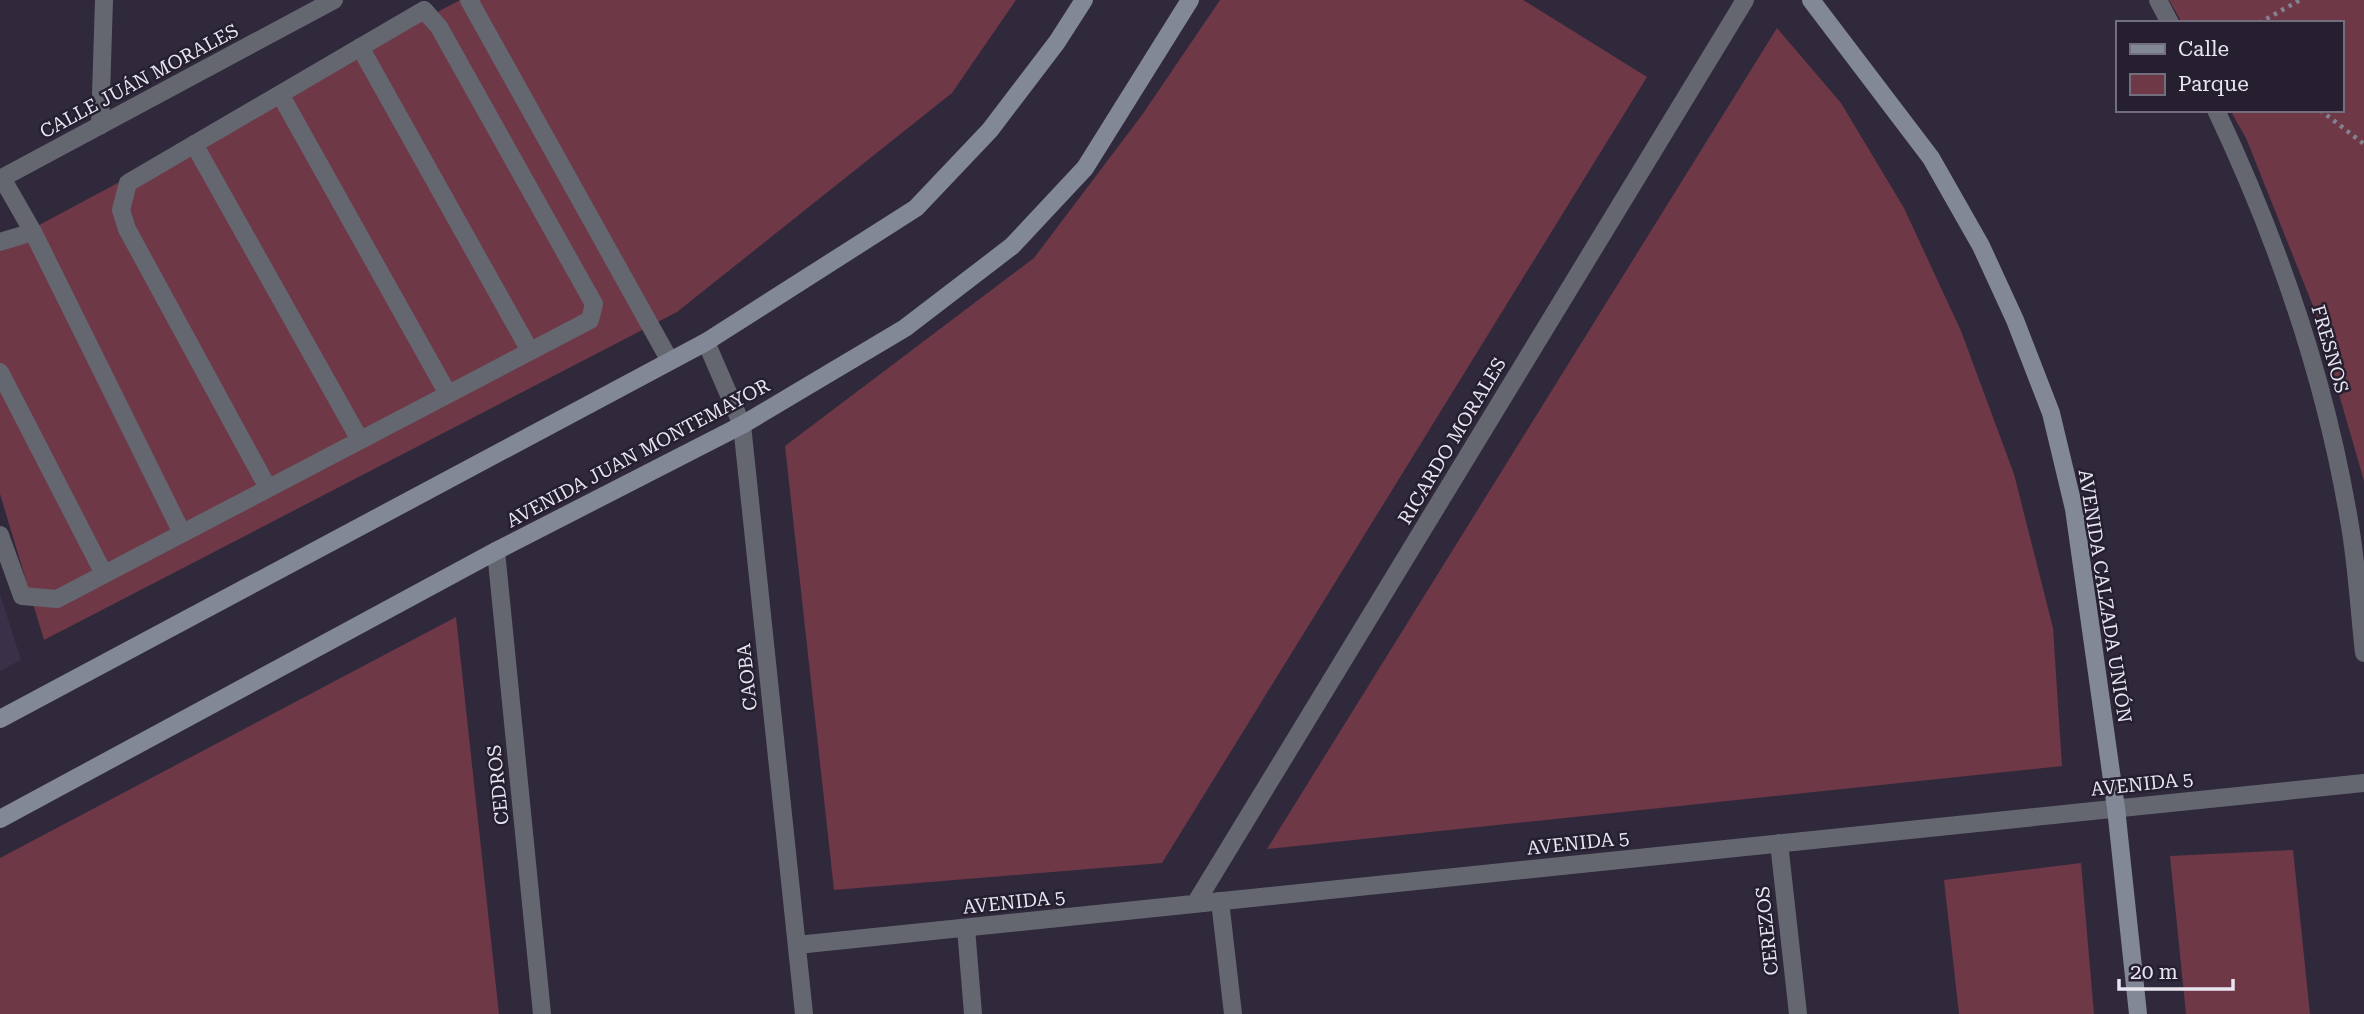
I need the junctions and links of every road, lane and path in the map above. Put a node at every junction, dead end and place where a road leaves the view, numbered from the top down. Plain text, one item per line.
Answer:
1 (104, 0) edge
2 (334, 0) edge
3 (469, 0) edge
4 (1084, 0) edge
5 (1189, 0) edge
6 (1745, 0) edge
7 (1811, 0) edge
8 (2158, 0) edge
9 (2300, 0) edge
10 (2169, 21) edge
11 (2263, 21) edge
12 (360, 47) junction
13 (280, 94) junction
14 (2217, 112) edge
15 (2322, 112) edge
16 (100, 126) junction
17 (194, 144) junction
18 (2364, 144) edge
19 (1, 178) edge
20 (33, 232) junction
21 (0, 242) edge
22 (706, 342) junction
23 (530, 351) junction
24 (670, 361) junction
25 (0, 372) edge
26 (448, 394) junction
27 (742, 425) junction
28 (360, 440) junction
29 (268, 488) junction
30 (2357, 521) edge
31 (182, 533) junction
32 (0, 535) edge
33 (496, 551) junction
34 (104, 574) junction
35 (2364, 653) edge
36 (0, 719) edge
37 (2364, 783) edge
38 (2116, 808) junction
39 (0, 819) edge
40 (1779, 843) junction
41 (1220, 901) junction
42 (1195, 904) junction
43 (966, 928) junction
44 (797, 945) junction
45 (542, 1014) edge
46 (804, 1014) edge
47 (973, 1014) edge
48 (1233, 1014) edge
49 (1798, 1014) edge
50 (2138, 1014) edge

1 - 16 street
2 - 16 street, CALLE JUÁN MORALES
3 - 24 street
4 - 22 street
5 - 27 street, AVENIDA JUAN MONTEMAYOR
6 - 42 street, RICARDO MORALES
7 - 38 street, AVENIDA CALZADA UNIÓN
8 - 10 street
9 - 11 path
12 - 13 street
12 - 23 street
12 - 23 street
13 - 17 street
13 - 26 street
14 - 30 street, FRESNOS
15 - 18 path
16 - 19 street, CALLE JUÁN MORALES
17 - 28 street
17 - 29 street
19 - 20 street
20 - 21 street
20 - 31 street
22 - 24 street
22 - 27 street, CAOBA
23 - 26 street
24 - 36 street
25 - 34 street
26 - 28 street
27 - 33 street, AVENIDA JUAN MONTEMAYOR
27 - 44 street, CAOBA
28 - 29 street
29 - 31 street
30 - 35 street, FRESNOS
31 - 34 street
32 - 34 street
33 - 39 street, AVENIDA JUAN MONTEMAYOR
33 - 45 street, CEDROS
37 - 38 street, AVENIDA 5
38 - 40 street, AVENIDA 5
38 - 50 street, AVENIDA CALZADA UNIÓN
40 - 41 street, AVENIDA 5
40 - 49 street, CEREZOS
41 - 42 street, AVENIDA 5
41 - 48 street
42 - 43 street, AVENIDA 5
43 - 44 street, AVENIDA 5
43 - 47 street
44 - 46 street, CAOBA

